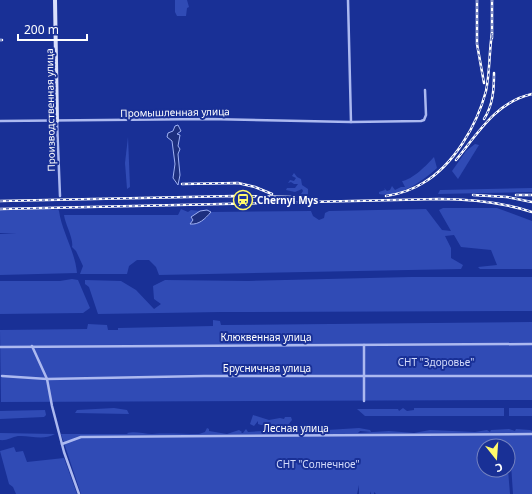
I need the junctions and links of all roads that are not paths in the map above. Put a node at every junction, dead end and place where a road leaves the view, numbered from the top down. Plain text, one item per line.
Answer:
1 (55, 0) edge
2 (348, 0) edge
3 (425, 90) dead end
4 (57, 121) junction
5 (0, 122) edge
6 (351, 122) junction
7 (60, 196) dead end
8 (532, 344) edge
9 (364, 345) junction
10 (32, 346) junction
11 (0, 347) edge
12 (2, 376) dead end
13 (364, 376) junction
14 (532, 376) edge
15 (47, 379) junction
16 (364, 402) dead end
17 (532, 434) edge
18 (62, 444) junction
19 (79, 494) edge

1 - 4 street, Производственная улица
2 - 6 street
3 - 6 street, Промышленная улица
4 - 5 street, Промышленная улица
4 - 6 street, Промышленная улица
4 - 7 street, Производственная улица
8 - 9 street, Клюквенная улица
9 - 10 street, Клюквенная улица
9 - 13 street
10 - 11 street, Клюквенная улица
10 - 15 street
12 - 15 street, Брусничная улица
13 - 14 street, Брусничная улица
13 - 15 street, Брусничная улица
13 - 16 street
15 - 18 street
17 - 18 street, Лесная улица
18 - 19 street

